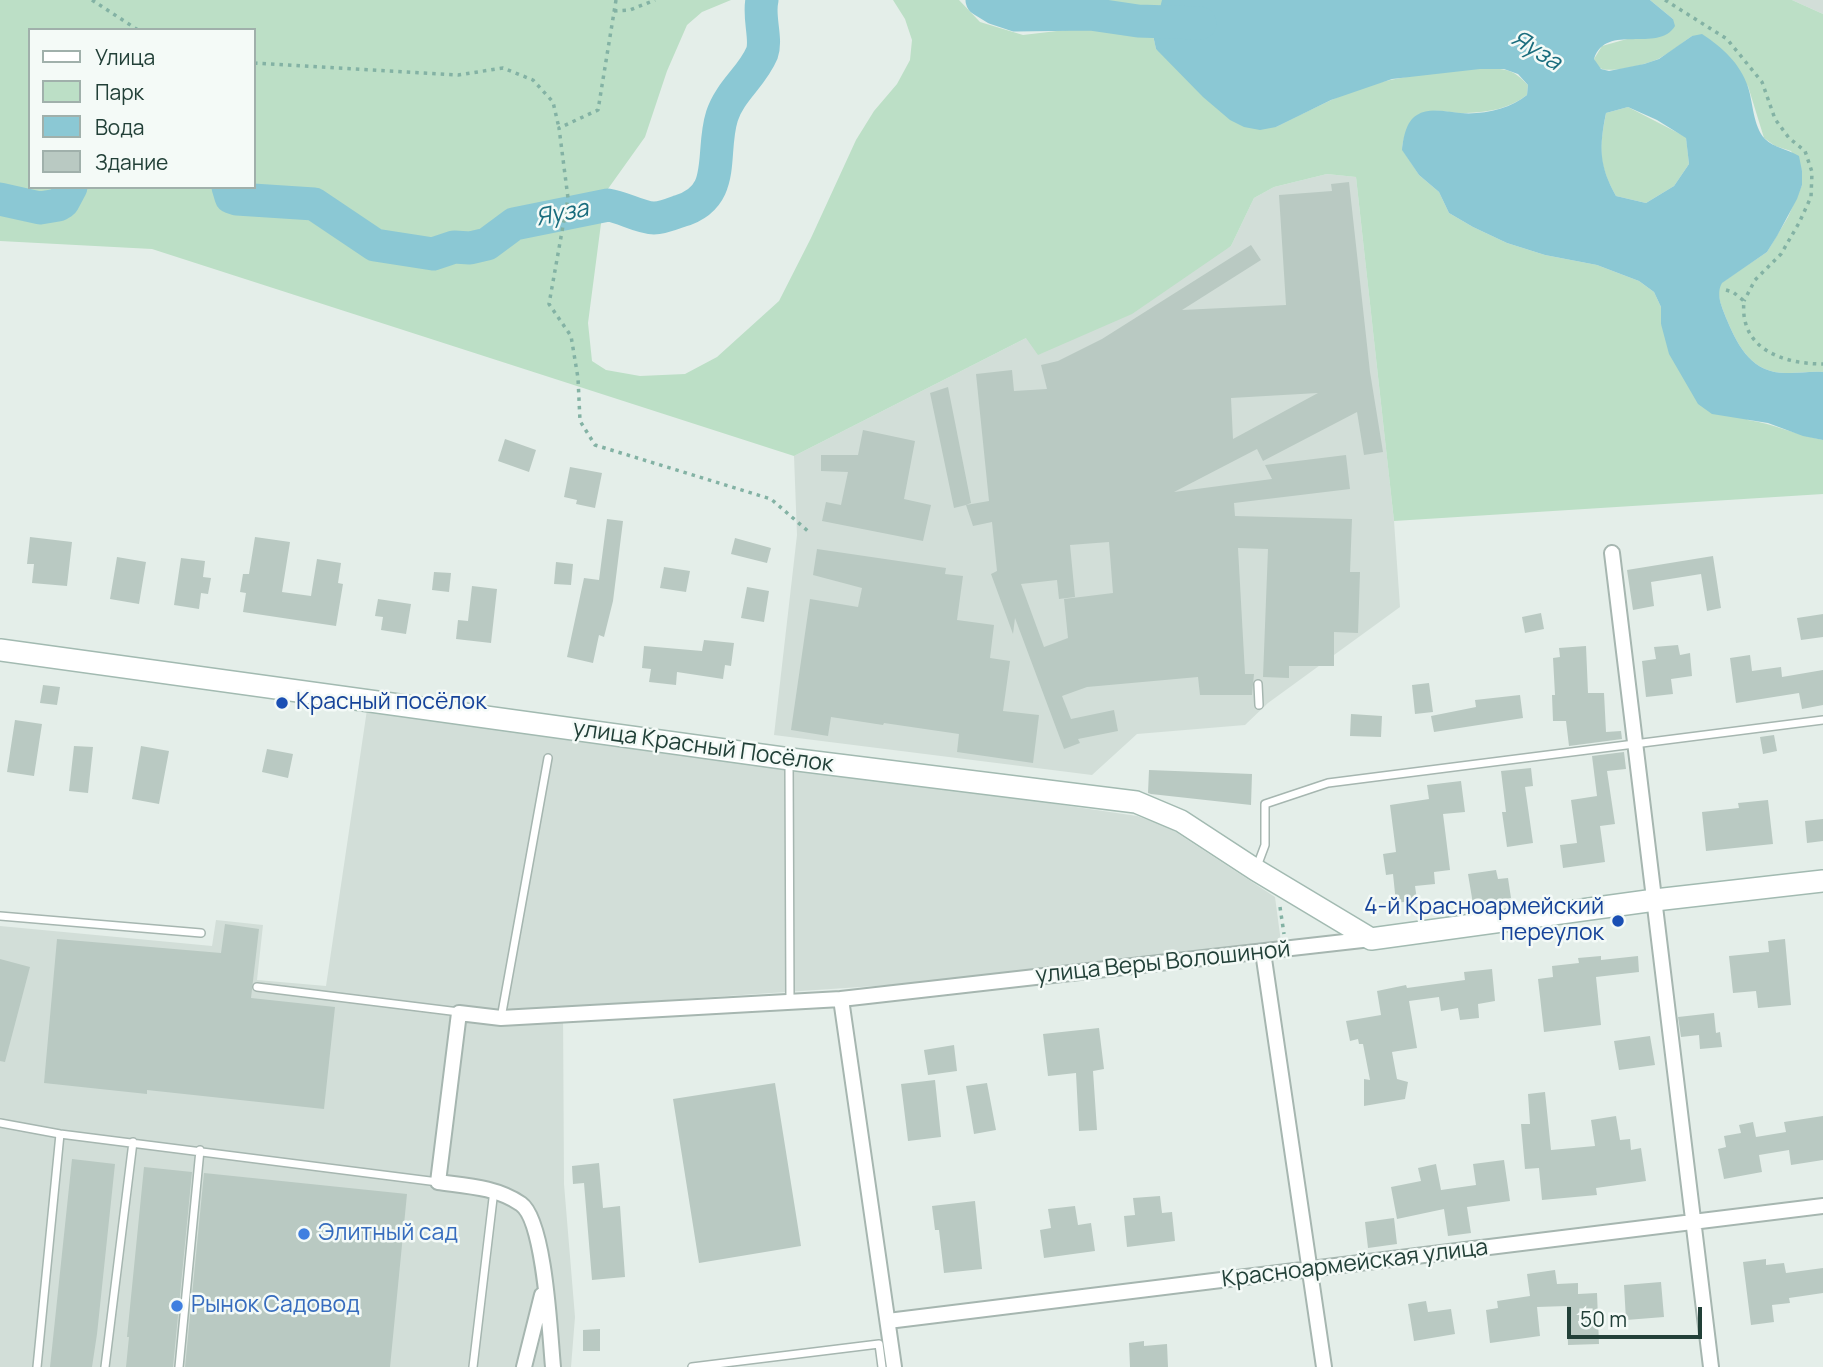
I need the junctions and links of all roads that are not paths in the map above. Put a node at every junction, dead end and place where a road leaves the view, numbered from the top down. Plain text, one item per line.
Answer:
1 (1612, 553) dead end
2 (0, 650) edge
3 (1258, 684) dead end
4 (1259, 705) dead end
5 (1823, 720) edge
6 (1636, 745) junction
7 (548, 758) dead end
8 (790, 759) junction
9 (1256, 870) junction
10 (1823, 881) edge
11 (1655, 900) junction
12 (0, 916) edge
13 (201, 933) dead end
14 (1371, 940) junction
15 (1264, 952) junction
16 (257, 987) dead end
17 (841, 999) junction
18 (790, 1003) junction
19 (459, 1013) junction
20 (501, 1018) junction
21 (0, 1123) edge
22 (60, 1134) junction
23 (133, 1142) junction
24 (200, 1150) junction
25 (438, 1182) junction
26 (494, 1190) junction
27 (1823, 1206) edge
28 (1695, 1223) junction
29 (1310, 1270) junction
30 (545, 1283) junction
31 (888, 1321) junction
32 (37, 1367) edge
33 (105, 1367) edge
34 (179, 1367) edge
35 (473, 1367) edge
36 (524, 1367) edge
37 (553, 1367) edge
38 (692, 1367) edge
39 (882, 1367) edge
40 (894, 1367) edge
41 (1324, 1367) edge
42 (1712, 1367) edge

1 - 6 street
2 - 8 street, улица Красный Посёлок
3 - 4 lane
5 - 6 lane
6 - 9 lane
6 - 11 street
7 - 20 lane
8 - 9 street, улица Красный Посёлок
8 - 18 lane
9 - 14 street, улица Красный Посёлок
10 - 11 street, улица Веры Волошиной
11 - 14 street, улица Веры Волошиной
11 - 28 street
12 - 13 lane
14 - 15 street, улица Веры Волошиной
15 - 17 street, улица Веры Волошиной
15 - 29 street
16 - 19 lane
17 - 18 street, улица Веры Волошиной
17 - 31 street
18 - 20 street, улица Веры Волошиной
19 - 20 street, улица Веры Волошиной
19 - 25 street
21 - 22 lane
22 - 23 lane
22 - 32 lane
23 - 24 lane
23 - 33 lane
24 - 25 lane
24 - 34 lane
25 - 26 street
26 - 30 street
26 - 35 lane
27 - 28 street, Красноармейская улица
28 - 29 street, Красноармейская улица
28 - 42 street
29 - 31 street, Красноармейская улица
29 - 41 street
30 - 36 street
30 - 37 street
31 - 40 street
38 - 39 lane

